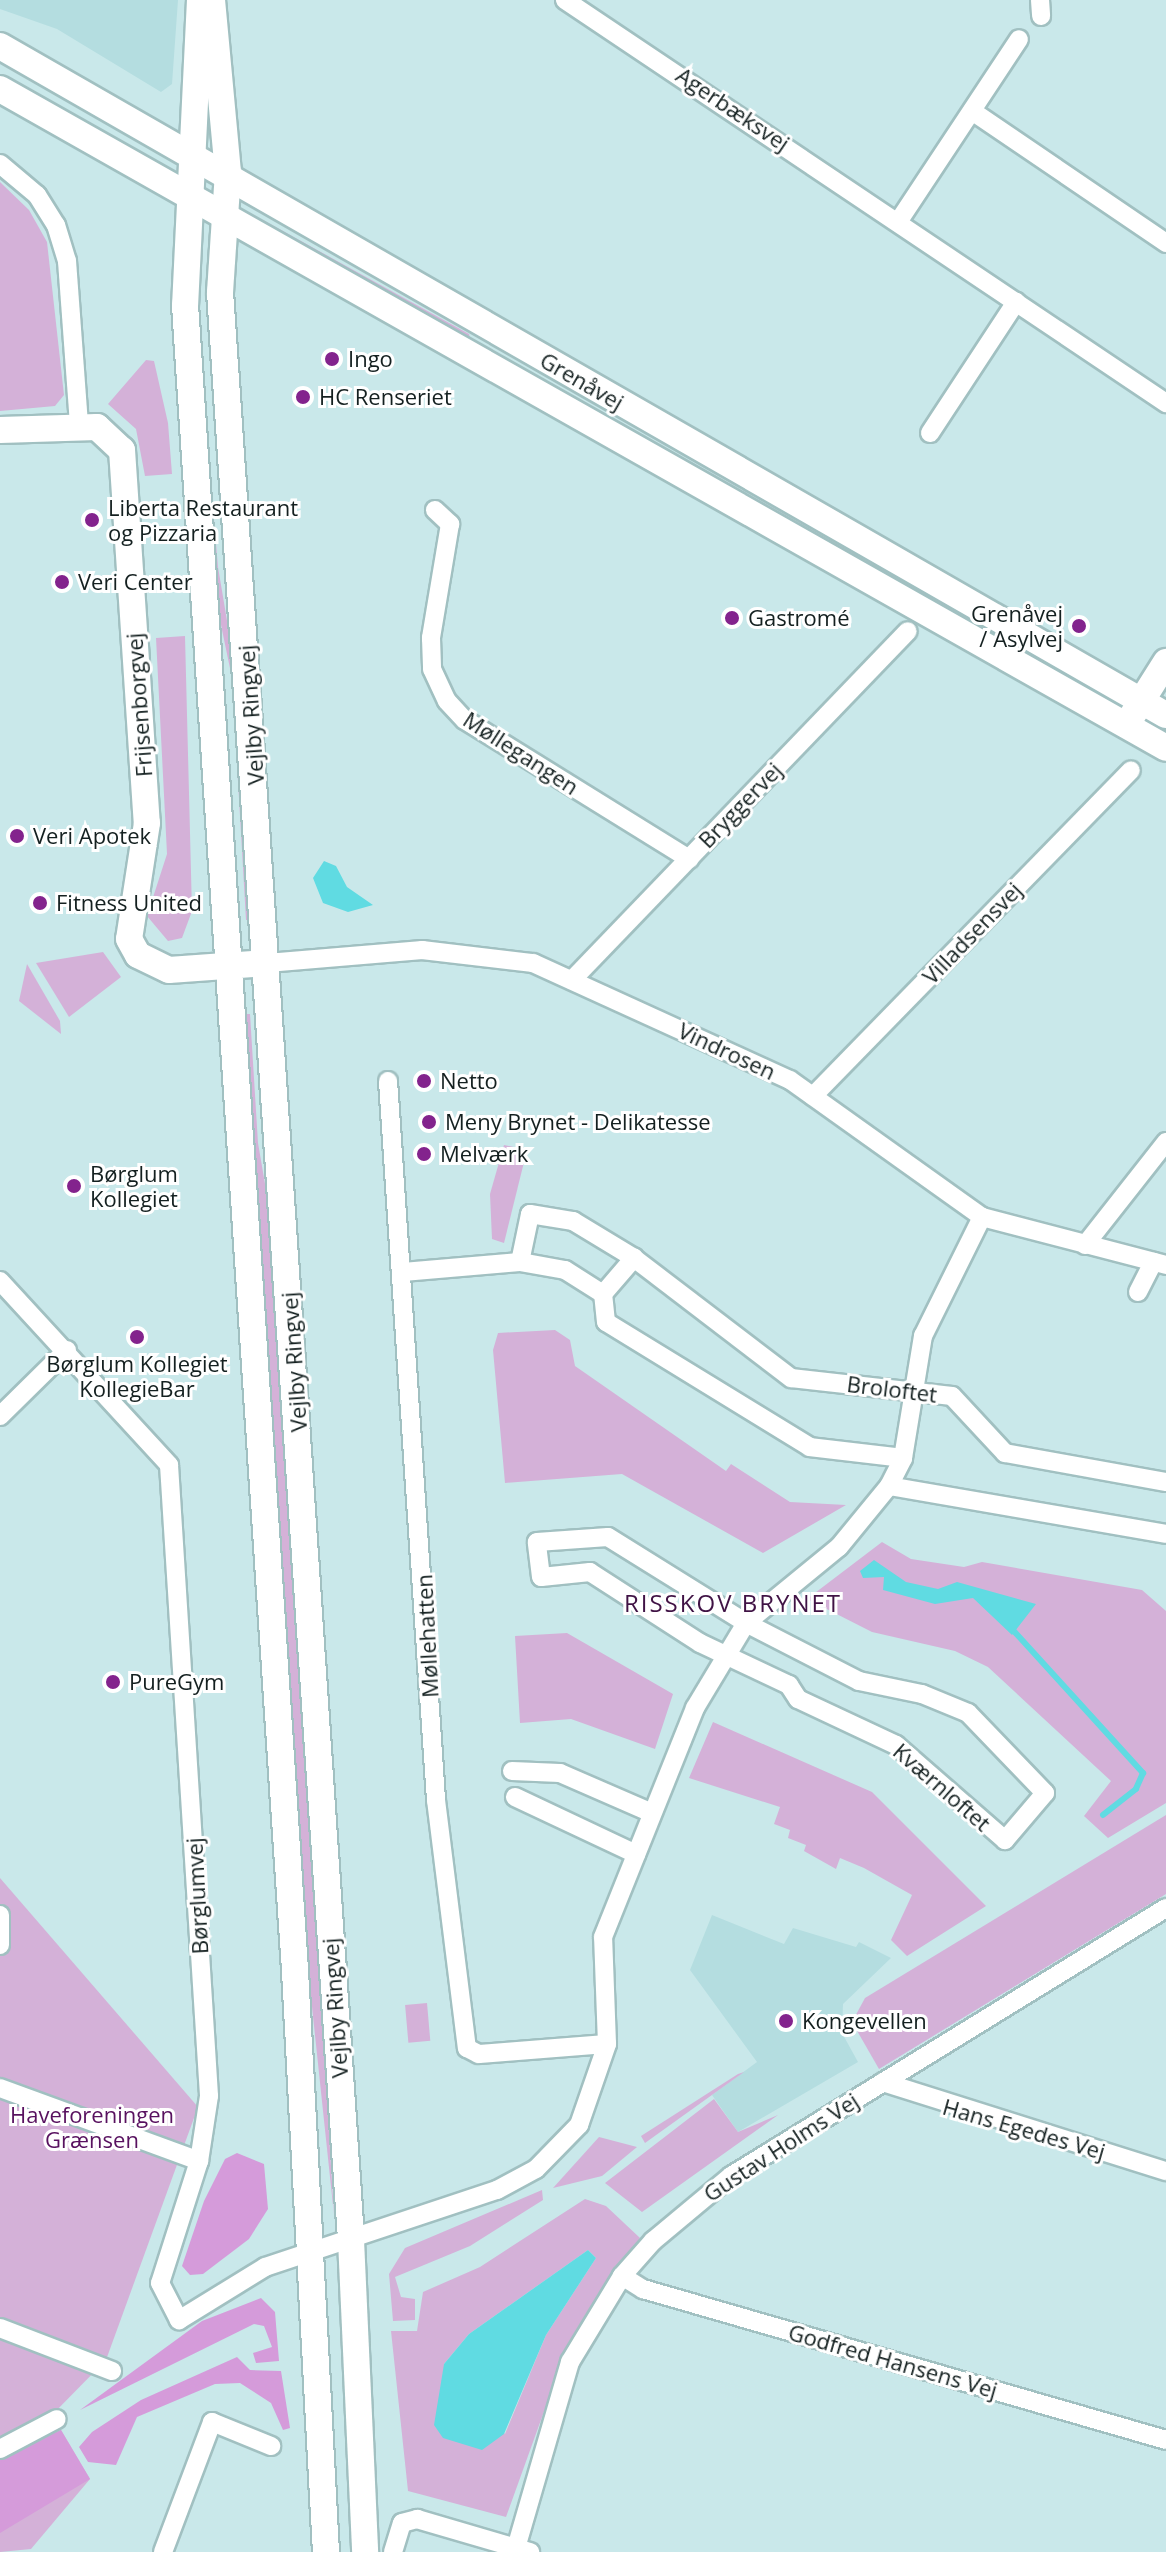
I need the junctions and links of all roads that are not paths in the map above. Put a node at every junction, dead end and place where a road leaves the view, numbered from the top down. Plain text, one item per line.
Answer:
1 (200, 0) edge
2 (212, 0) edge
3 (565, 0) edge
4 (1019, 39) dead end
5 (0, 46) edge
6 (0, 89) edge
7 (972, 111) junction
8 (191, 151) junction
9 (0, 164) edge
10 (228, 172) junction
11 (187, 195) junction
12 (224, 216) junction
13 (898, 222) junction
14 (1166, 243) edge
15 (1016, 302) junction
16 (1166, 403) edge
17 (79, 425) junction
18 (0, 430) edge
19 (930, 433) dead end
20 (435, 510) dead end
21 (908, 631) dead end
22 (1166, 662) edge
23 (1141, 701) junction
24 (1166, 715) edge
25 (1126, 726) junction
26 (1166, 748) edge
27 (1131, 770) dead end
28 (689, 859) junction
29 (267, 963) junction
30 (228, 966) junction
31 (572, 980) junction
32 (388, 1081) dead end
33 (813, 1096) junction
34 (1166, 1142) edge
35 (982, 1217) junction
36 (1085, 1245) junction
37 (634, 1258) junction
38 (520, 1262) junction
39 (1160, 1264) edge
40 (403, 1272) junction
41 (0, 1281) edge
42 (1138, 1292) dead end
43 (603, 1294) junction
44 (67, 1350) junction
45 (912, 1390) junction
46 (0, 1416) edge
47 (903, 1458) junction
48 (1166, 1482) edge
49 (889, 1486) junction
50 (1166, 1534) edge
51 (746, 1623) junction
52 (726, 1653) junction
53 (512, 1771) dead end
54 (515, 1797) dead end
55 (652, 1813) junction
56 (636, 1854) junction
57 (1166, 1908) edge
58 (0, 1915) edge
59 (0, 1945) edge
60 (607, 2044) junction
61 (883, 2082) junction
62 (0, 2088) edge
63 (199, 2161) junction
64 (1166, 2171) edge
65 (351, 2240) junction
66 (312, 2253) junction
67 (622, 2276) junction
68 (0, 2328) edge
69 (112, 2371) dead end
70 (57, 2419) dead end
71 (1166, 2440) edge
72 (271, 2446) dead end
73 (0, 2449) edge
74 (523, 2550) edge
75 (163, 2552) edge
76 (326, 2552) edge
77 (365, 2552) edge
78 (393, 2552) edge

1 - 8 main road, Vejlby Ringvej
2 - 10 main road, Vejlby Ringvej
3 - 13 street, Agerbæksvej
4 - 7 street
5 - 8 main road, Grenåvej
6 - 11 main road, Grenåvej
7 - 13 street
7 - 14 street
8 - 10 main road, Grenåvej
8 - 11 main road, Vejlby Ringvej
9 - 17 street
10 - 12 main road, Vejlby Ringvej
10 - 23 main road, Grenåvej
11 - 12 main road, Grenåvej
11 - 30 main road, Vejlby Ringvej
12 - 25 main road, Grenåvej
12 - 29 main road, Vejlby Ringvej
13 - 15 street, Agerbæksvej
15 - 16 street, Agerbæksvej
15 - 19 street
17 - 18 main road, Frijsenborgvej
17 - 30 main road, Frijsenborgvej
20 - 28 street, Møllegangen
21 - 28 street, Bryggervej
22 - 23 main road
23 - 24 main road, Grenåvej
23 - 25 main road
25 - 26 main road, Grenåvej
27 - 33 street, Villadsensvej
28 - 31 street, Bryggervej
29 - 30 main road, Frijsenborgvej
29 - 31 street, Vindrosen
29 - 65 main road, Vejlby Ringvej
30 - 66 main road, Vejlby Ringvej
31 - 33 street, Vindrosen
32 - 40 street, Møllehatten
33 - 35 street, Vindrosen
34 - 36 street
35 - 36 street, Vindrosen
35 - 45 street
36 - 39 street, Vindrosen
37 - 38 street, Broloftet
37 - 43 street
37 - 45 street, Broloftet
38 - 40 street
38 - 43 street
39 - 42 street, Vindrosen
40 - 60 street, Møllehatten
41 - 44 street, Børglumvej
43 - 47 street
44 - 46 street
44 - 63 street, Børglumvej
45 - 47 street
45 - 48 street, Broloftet
47 - 49 street
49 - 50 street
49 - 51 street
51 - 52 street
51 - 52 street
51 - 52 street, Kværnloftet
52 - 55 street
53 - 55 street
54 - 56 street
55 - 56 street
56 - 60 street
57 - 61 street, Gustav Holms Vej
58 - 59 street
60 - 65 street
61 - 64 street, Hans Egedes Vej
61 - 67 street, Gustav Holms Vej
62 - 63 street
63 - 66 street, Børglumvej
65 - 66 street
65 - 77 main road, Vejlby Ringvej
66 - 76 main road, Vejlby Ringvej
67 - 71 street, Godfred Hansens Vej
67 - 74 street, Gustav Holms Vej
68 - 69 street
70 - 73 street
72 - 75 street
74 - 78 street

